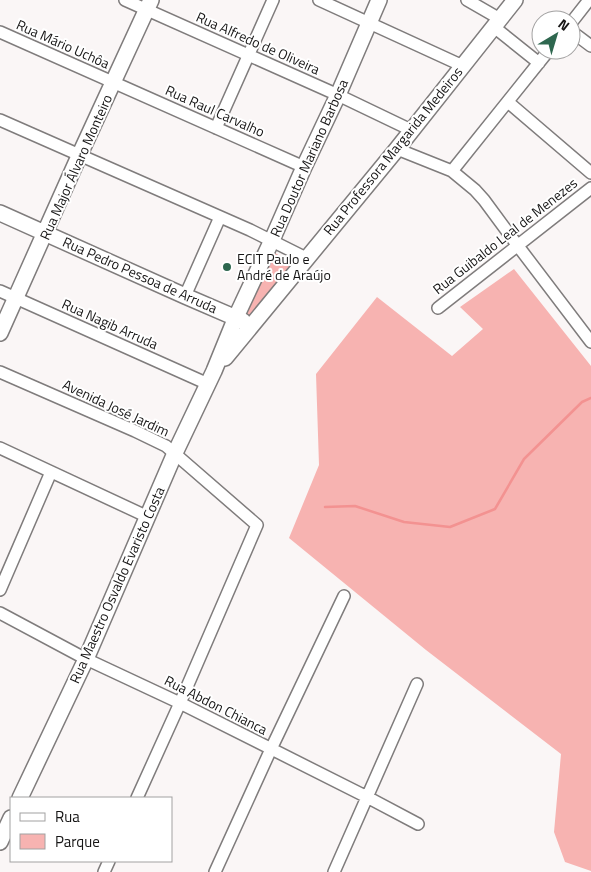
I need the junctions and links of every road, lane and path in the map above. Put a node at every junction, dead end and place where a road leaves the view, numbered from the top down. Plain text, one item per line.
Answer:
1 (125, 0) edge
2 (273, 0) edge
3 (319, 0) edge
4 (379, 0) edge
5 (467, 0) edge
6 (515, 0) edge
7 (589, 0) edge
8 (149, 5) edge
9 (581, 10) edge
10 (369, 23) junction
11 (497, 23) junction
12 (0, 32) edge
13 (247, 55) junction
14 (541, 60) edge
15 (539, 63) junction
16 (463, 66) junction
17 (114, 83) junction
18 (338, 95) junction
19 (508, 102) junction
20 (0, 120) edge
21 (216, 128) junction
22 (411, 130) junction
23 (397, 149) junction
24 (80, 154) junction
25 (304, 167) junction
26 (452, 171) junction
27 (591, 173) edge
28 (591, 188) edge
29 (0, 213) edge
30 (220, 217) junction
31 (45, 233) junction
32 (272, 240) junction
33 (518, 246) junction
34 (306, 258) junction
35 (0, 292) edge
36 (185, 296) junction
37 (16, 299) junction
38 (438, 308) dead end
39 (236, 317) junction
40 (251, 325) junction
41 (0, 333) edge
42 (591, 342) edge
43 (0, 372) edge
44 (211, 378) junction
45 (0, 448) edge
46 (175, 453) junction
47 (51, 472) junction
48 (148, 517) junction
49 (0, 590) edge
50 (344, 596) dead end
51 (0, 612) edge
52 (86, 658) junction
53 (417, 684) dead end
54 (180, 703) junction
55 (271, 749) junction
56 (20, 797) edge
57 (137, 797) edge
58 (367, 797) junction
59 (10, 820) edge
60 (418, 824) dead end
61 (0, 842) edge
62 (215, 872) edge
63 (334, 872) edge

1 - 8 street, Rua Alfredo de Oliveira
2 - 13 street
3 - 10 street
4 - 10 main road, Rua Doutor Mariano Barbosa
5 - 11 street
6 - 11 main road, Rua Professora Margarida Medeiros
7 - 9 street
8 - 13 street, Rua Alfredo de Oliveira
8 - 17 main road, Rua Major Álvaro Monteiro
10 - 16 street
10 - 18 main road, Rua Doutor Mariano Barbosa
11 - 15 street
11 - 16 main road, Rua Professora Margarida Medeiros
12 - 17 street, Rua Mário Uchôa
13 - 18 street, Rua Alfredo de Oliveira
13 - 21 street
14 - 15 street
15 - 19 street
16 - 22 main road, Rua Professora Margarida Medeiros
17 - 21 street, Rua Raul Carvalho
17 - 24 main road, Rua Major Álvaro Monteiro
18 - 22 street, Rua Alfredo de Oliveira
18 - 25 main road, Rua Doutor Mariano Barbosa
19 - 26 street
19 - 27 street
20 - 24 street
21 - 25 street, Rua Raul Carvalho
22 - 23 main road, Rua Professora Margarida Medeiros
23 - 26 street
23 - 34 main road, Rua Professora Margarida Medeiros
24 - 30 street
24 - 31 main road, Rua Major Álvaro Monteiro
25 - 32 main road, Rua Doutor Mariano Barbosa
26 - 33 street
28 - 33 street, Rua Guibaldo Leal de Menezes
29 - 31 main road, Rua Pedro Pessoa de Arruda
30 - 32 street
30 - 36 street
31 - 36 main road, Rua Pedro Pessoa de Arruda
31 - 37 main road, Rua Major Álvaro Monteiro
32 - 34 street
32 - 39 main road, Rua Doutor Mariano Barbosa
33 - 38 street, Rua Guibaldo Leal de Menezes
33 - 42 street
34 - 40 main road, Rua Professora Margarida Medeiros
35 - 37 street, Rua Nagib Arruda
36 - 39 main road, Rua Pedro Pessoa de Arruda
37 - 41 main road, Rua Major Álvaro Monteiro
37 - 44 street, Rua Nagib Arruda
39 - 40 main road, Rua Pedro Pessoa de Arruda
39 - 44 main road, Rua Doutor Mariano Barbosa
40 - 44 main road, Rua Professora Margarida Medeiros
43 - 46 street, Avenida José Jardim
44 - 46 main road, Rua Maestro Osvaldo Evaristo Costa
45 - 47 street
46 - 48 main road, Rua Maestro Osvaldo Evaristo Costa
46 - 54 street, Avenida José Jardim
47 - 48 street
47 - 49 street
48 - 52 main road, Rua Maestro Osvaldo Evaristo Costa
50 - 55 street
51 - 52 street, Rua Abdon Chianca
52 - 54 street, Rua Abdon Chianca
52 - 56 main road, Rua Maestro Osvaldo Evaristo Costa
53 - 58 street
54 - 55 street, Rua Abdon Chianca
54 - 57 street
55 - 58 street, Rua Abdon Chianca
55 - 62 street
58 - 60 street, Rua Abdon Chianca
58 - 63 street
59 - 61 main road

